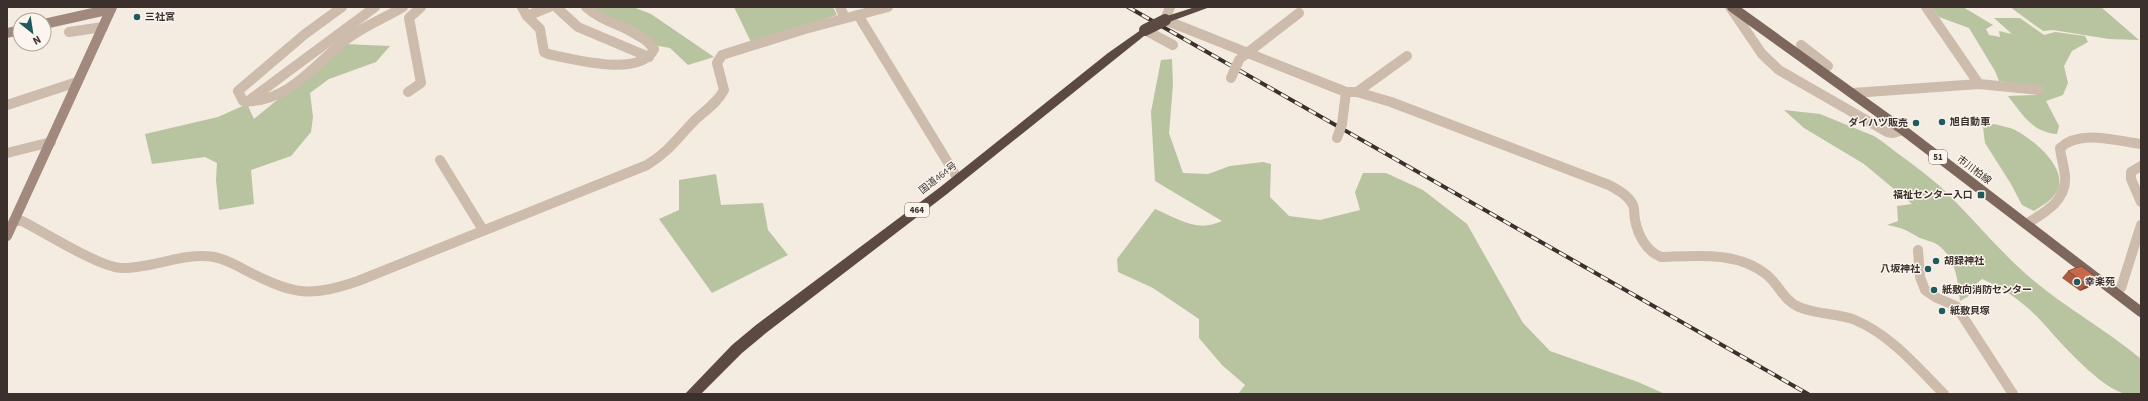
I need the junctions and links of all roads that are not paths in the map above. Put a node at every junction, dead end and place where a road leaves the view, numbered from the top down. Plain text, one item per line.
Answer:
1 (342, 7) edge
2 (374, 7) edge
3 (403, 7) edge
4 (421, 7) edge
5 (522, 7) edge
6 (549, 7) edge
7 (556, 7) edge
8 (586, 7) edge
9 (840, 7) edge
10 (888, 7) edge
11 (1170, 7) edge
12 (1205, 7) edge
13 (1731, 7) edge
14 (1926, 7) edge
15 (112, 8) edge
16 (1299, 13) dead end
17 (392, 14) junction
18 (858, 15) junction
19 (527, 16) junction
20 (845, 18) junction
21 (1165, 20) junction
22 (52, 22) edge
23 (103, 27) junction
24 (1146, 30) junction
25 (70, 32) dead end
26 (1172, 45) dead end
27 (1801, 45) dead end
28 (1407, 56) dead end
29 (649, 57) junction
30 (1243, 57) junction
31 (1819, 69) junction
32 (260, 72) junction
33 (281, 78) junction
34 (1231, 78) dead end
35 (77, 82) junction
36 (295, 82) junction
37 (1979, 84) junction
38 (2039, 90) dead end
39 (408, 92) dead end
40 (1351, 92) junction
41 (1853, 93) junction
42 (248, 102) junction
43 (7, 105) edge
44 (1880, 119) dead end
45 (1871, 124) junction
46 (1902, 130) junction
47 (1337, 138) dead end
48 (51, 142) junction
49 (2141, 144) edge
50 (7, 153) edge
51 (440, 160) dead end
52 (2141, 166) edge
53 (958, 179) junction
54 (2141, 202) edge
55 (14, 221) junction
56 (2026, 224) junction
57 (2141, 225) edge
58 (482, 230) junction
59 (7, 236) edge
60 (1918, 250) dead end
61 (2116, 292) junction
62 (2141, 312) edge
63 (692, 394) edge
64 (1944, 394) edge
65 (2014, 394) edge

1 - 32 street
2 - 17 street
2 - 33 street
3 - 17 street
4 - 39 street
5 - 19 street
6 - 19 street
7 - 29 street
8 - 29 street
9 - 20 street
10 - 18 street
11 - 21 street
12 - 21 highway, 464
13 - 31 main road, 市川柏線 / 51
13 - 45 street
14 - 37 street
15 - 22 street
15 - 23 street
16 - 30 street
17 - 36 street
18 - 20 street
18 - 53 street
19 - 29 street
20 - 58 street
21 - 24 highway, 464, bridge
21 - 30 street
23 - 25 street
23 - 35 street
24 - 26 street
24 - 53 highway, 国道464号 / 464
27 - 31 street
28 - 40 street
30 - 34 street, bridge
30 - 40 street
31 - 41 main road, 市川柏線 / 51
32 - 33 street
32 - 42 street
33 - 36 street
33 - 42 street
35 - 43 street
35 - 48 street
36 - 42 street
37 - 38 street
37 - 41 street
40 - 47 street, bridge
40 - 64 street
41 - 46 main road, 市川柏線 / 51
44 - 45 street
45 - 46 street
46 - 56 main road, 市川柏線 / 51
48 - 50 street
48 - 55 street
49 - 56 street
51 - 58 street
52 - 54 street
53 - 63 highway, 国道464号 / 464
55 - 58 street
55 - 59 street
56 - 61 main road, 市川柏線 / 51
57 - 61 street
60 - 65 street
61 - 62 main road, 市川柏線 / 51

